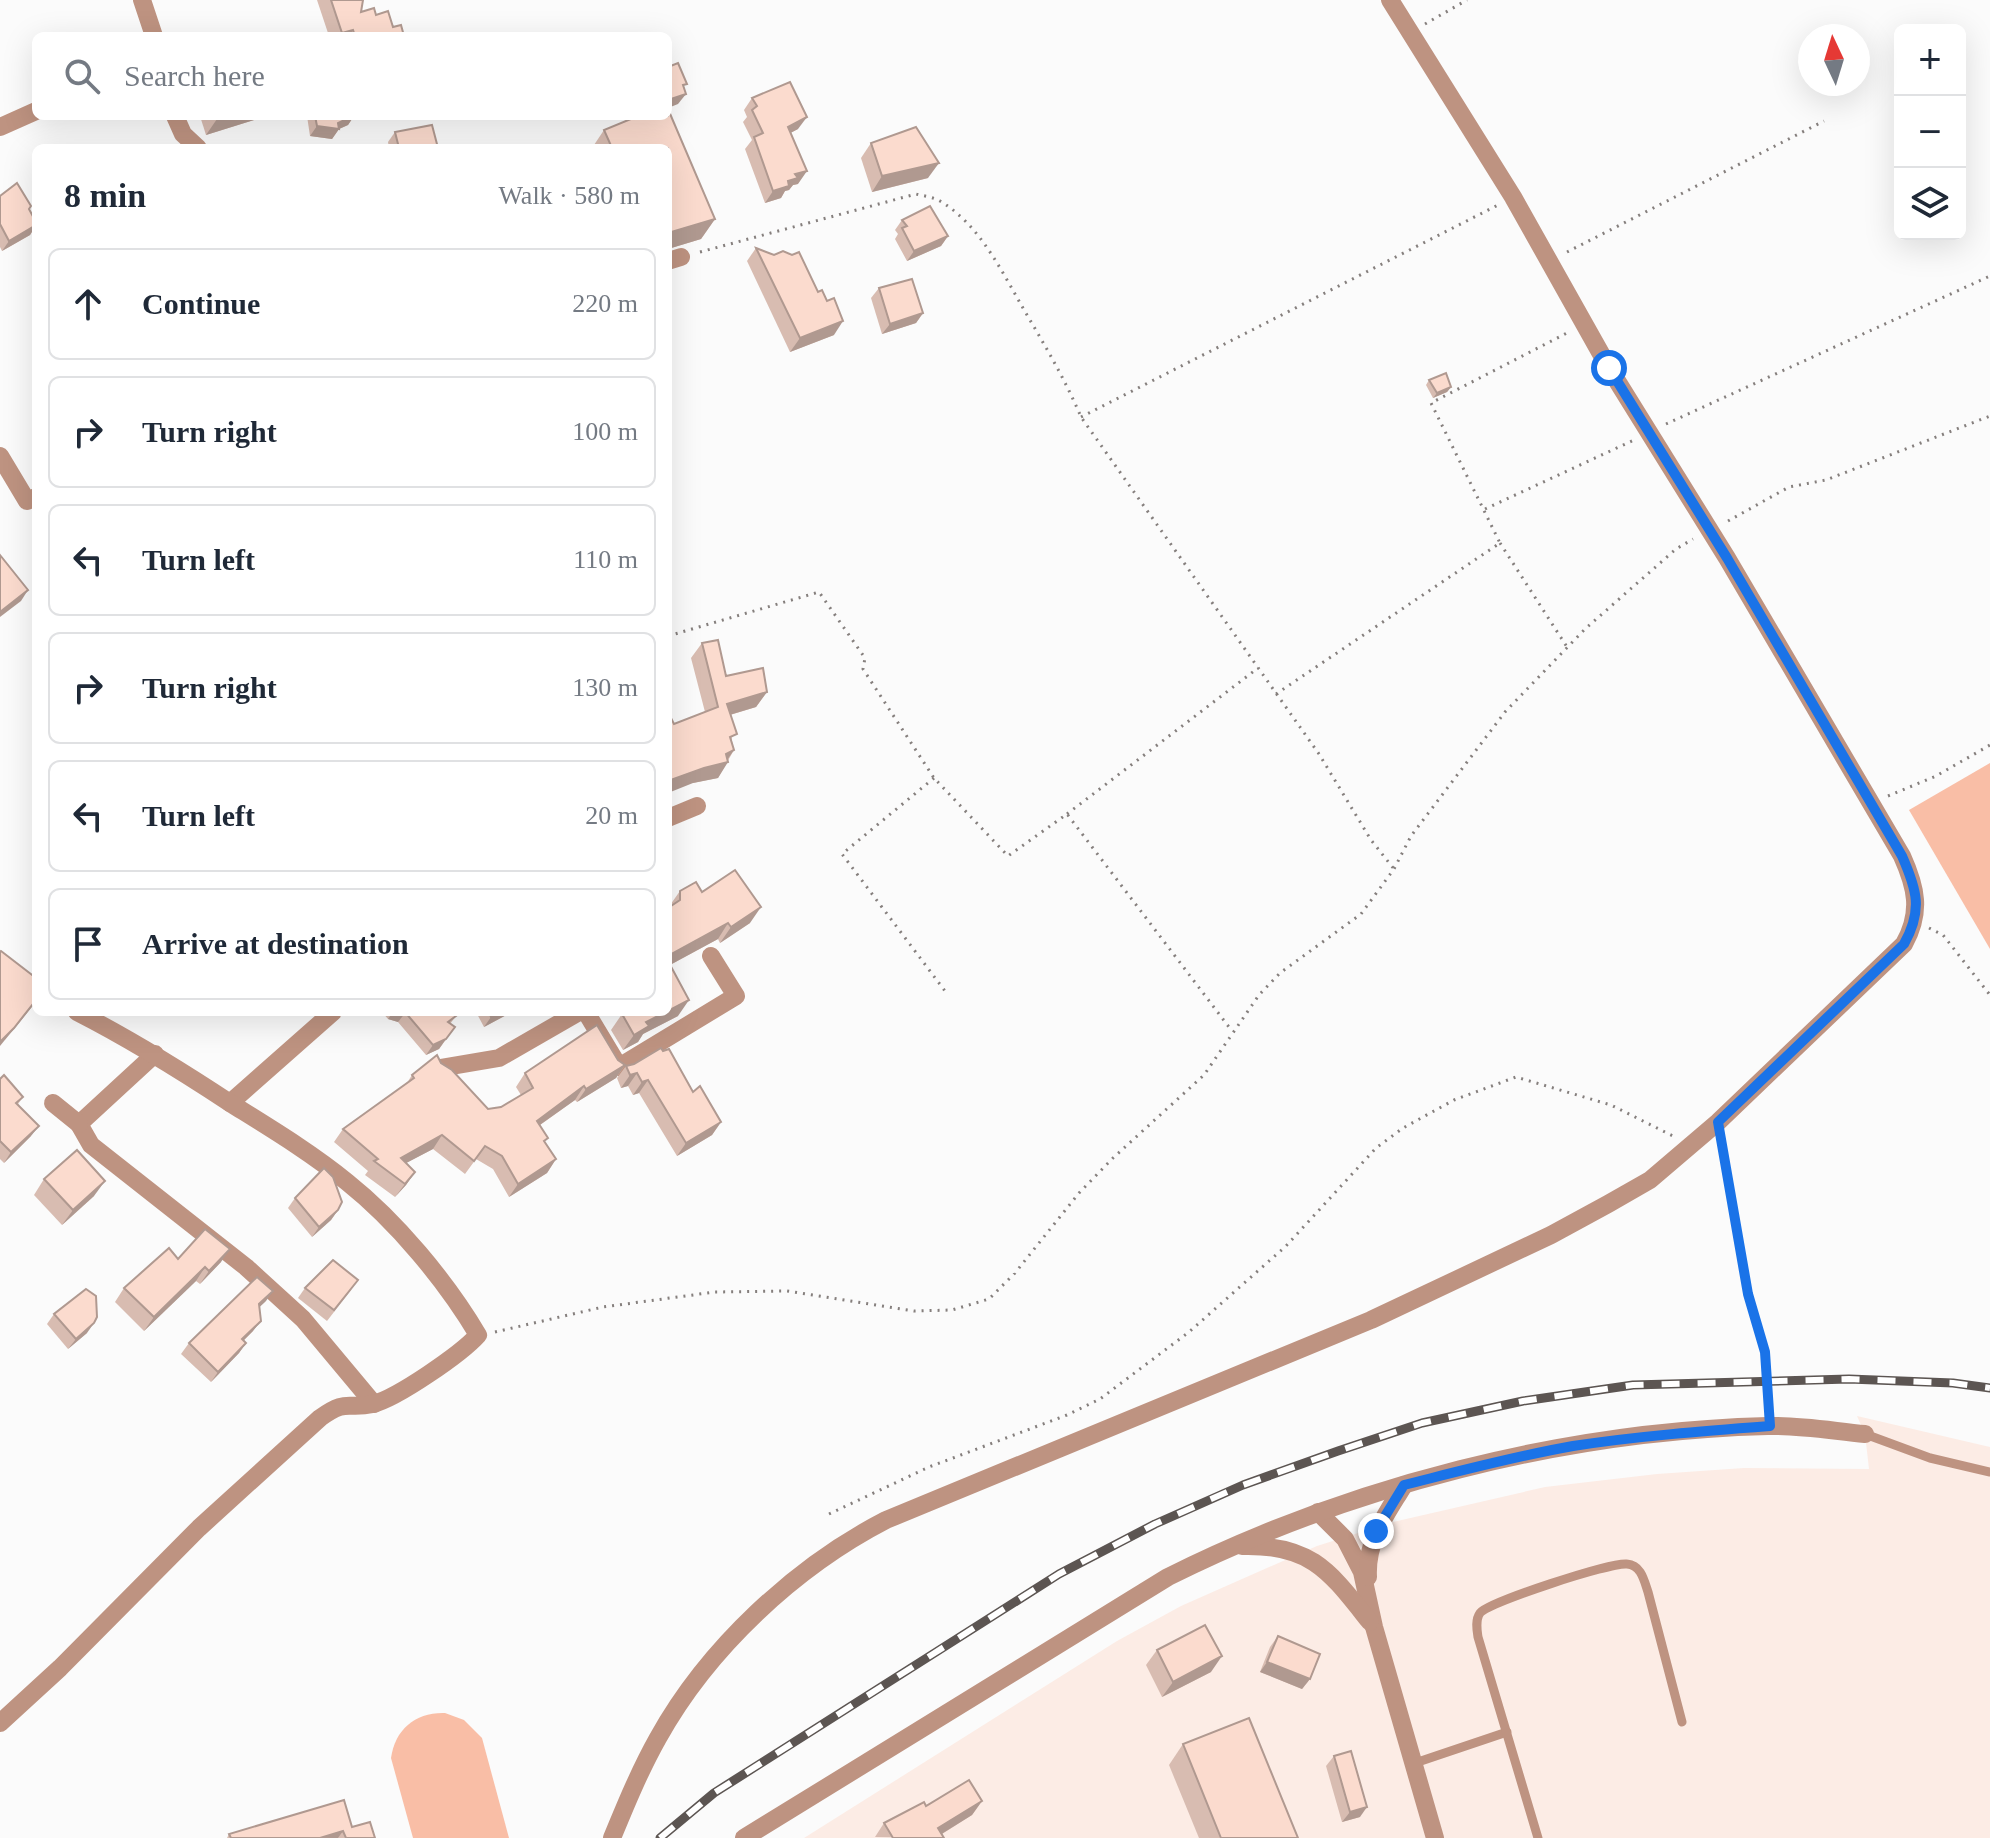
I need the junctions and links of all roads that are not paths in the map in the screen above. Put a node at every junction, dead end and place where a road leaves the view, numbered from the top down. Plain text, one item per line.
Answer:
1 (142, 0) edge
2 (1390, 0) edge
3 (153, 32) edge
4 (32, 113) edge
5 (177, 120) edge
6 (0, 127) edge
7 (194, 144) edge
8 (0, 456) edge
9 (32, 499) edge
10 (697, 806) dead end
11 (672, 816) edge
12 (711, 956) dead end
13 (84, 1016) edge
14 (328, 1016) edge
15 (572, 1016) edge
16 (588, 1016) edge
17 (155, 1054) junction
18 (440, 1068) edge
19 (53, 1103) dead end
20 (230, 1103) junction
21 (79, 1124) junction
22 (374, 1404) junction
23 (1865, 1434) joint
24 (1990, 1472) edge
25 (1404, 1485) junction
26 (1318, 1512) junction
27 (1233, 1546) junction
28 (1374, 1627) junction
29 (1682, 1722) dead end
30 (0, 1723) edge
31 (1507, 1732) junction
32 (1412, 1764) junction
33 (612, 1838) edge
34 (744, 1838) edge
35 (1435, 1838) edge
36 (1538, 1838) edge

1 - 3 street
2 - 33 street
4 - 6 street
5 - 7 street
8 - 9 street
10 - 11 street
12 - 16 street
13 - 17 street
14 - 20 street
15 - 18 street
17 - 20 street
17 - 21 street
19 - 21 street
20 - 22 street
21 - 22 street
22 - 30 street
23 - 24 lane
23 - 25 street
25 - 26 street
25 - 28 street
26 - 27 street
26 - 28 street
27 - 28 street
27 - 34 street
28 - 32 street
29 - 31 lane
31 - 32 lane
31 - 36 lane
32 - 35 street

